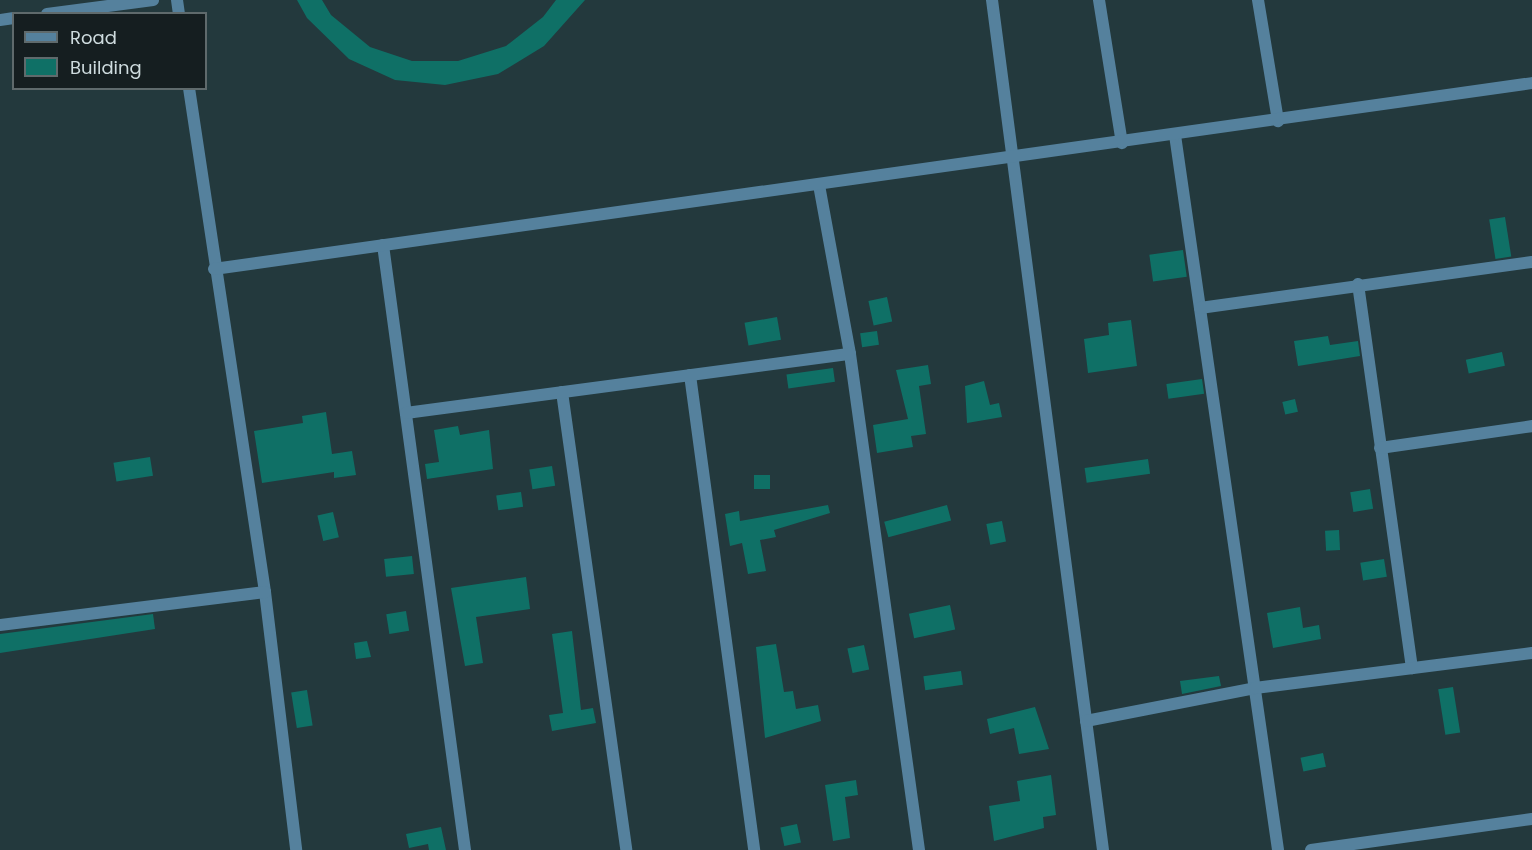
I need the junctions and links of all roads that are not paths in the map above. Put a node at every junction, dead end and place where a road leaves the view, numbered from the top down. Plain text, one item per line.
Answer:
1 (153, 0) edge
2 (993, 0) edge
3 (1099, 0) edge
4 (1258, 0) edge
5 (62, 12) edge
6 (1532, 83) edge
7 (189, 90) edge
8 (1278, 121) junction
9 (1175, 135) junction
10 (1122, 143) junction
11 (1014, 159) junction
12 (819, 186) junction
13 (384, 245) junction
14 (1532, 262) edge
15 (214, 269) junction
16 (1358, 284) junction
17 (1200, 308) junction
18 (850, 354) junction
19 (690, 375) junction
20 (562, 392) junction
21 (406, 413) junction
22 (1532, 426) edge
23 (1380, 448) junction
24 (266, 592) junction
25 (0, 625) edge
26 (1532, 653) edge
27 (1412, 668) junction
28 (1255, 688) junction
29 (1086, 721) junction
30 (1532, 819) edge
31 (296, 850) edge
32 (465, 850) edge
33 (626, 850) edge
34 (754, 850) edge
35 (919, 850) edge
36 (1103, 850) edge
37 (1278, 850) edge
38 (1311, 850) edge

1 - 5 street
2 - 11 street
3 - 10 street
4 - 8 street
6 - 8 street
7 - 15 street
8 - 9 street
9 - 10 street
9 - 17 street
10 - 11 street
11 - 12 street
11 - 29 street
12 - 13 street
12 - 18 street
13 - 15 street
13 - 21 street
14 - 16 street
15 - 24 street
16 - 17 street
16 - 23 street
17 - 28 street
18 - 19 street
18 - 35 street
19 - 20 street
19 - 34 street
20 - 21 street
20 - 33 street
21 - 32 street
22 - 23 street
23 - 27 street
24 - 25 street
24 - 31 street
26 - 27 street
27 - 28 street
28 - 29 street
28 - 37 street
29 - 36 street
30 - 38 street

